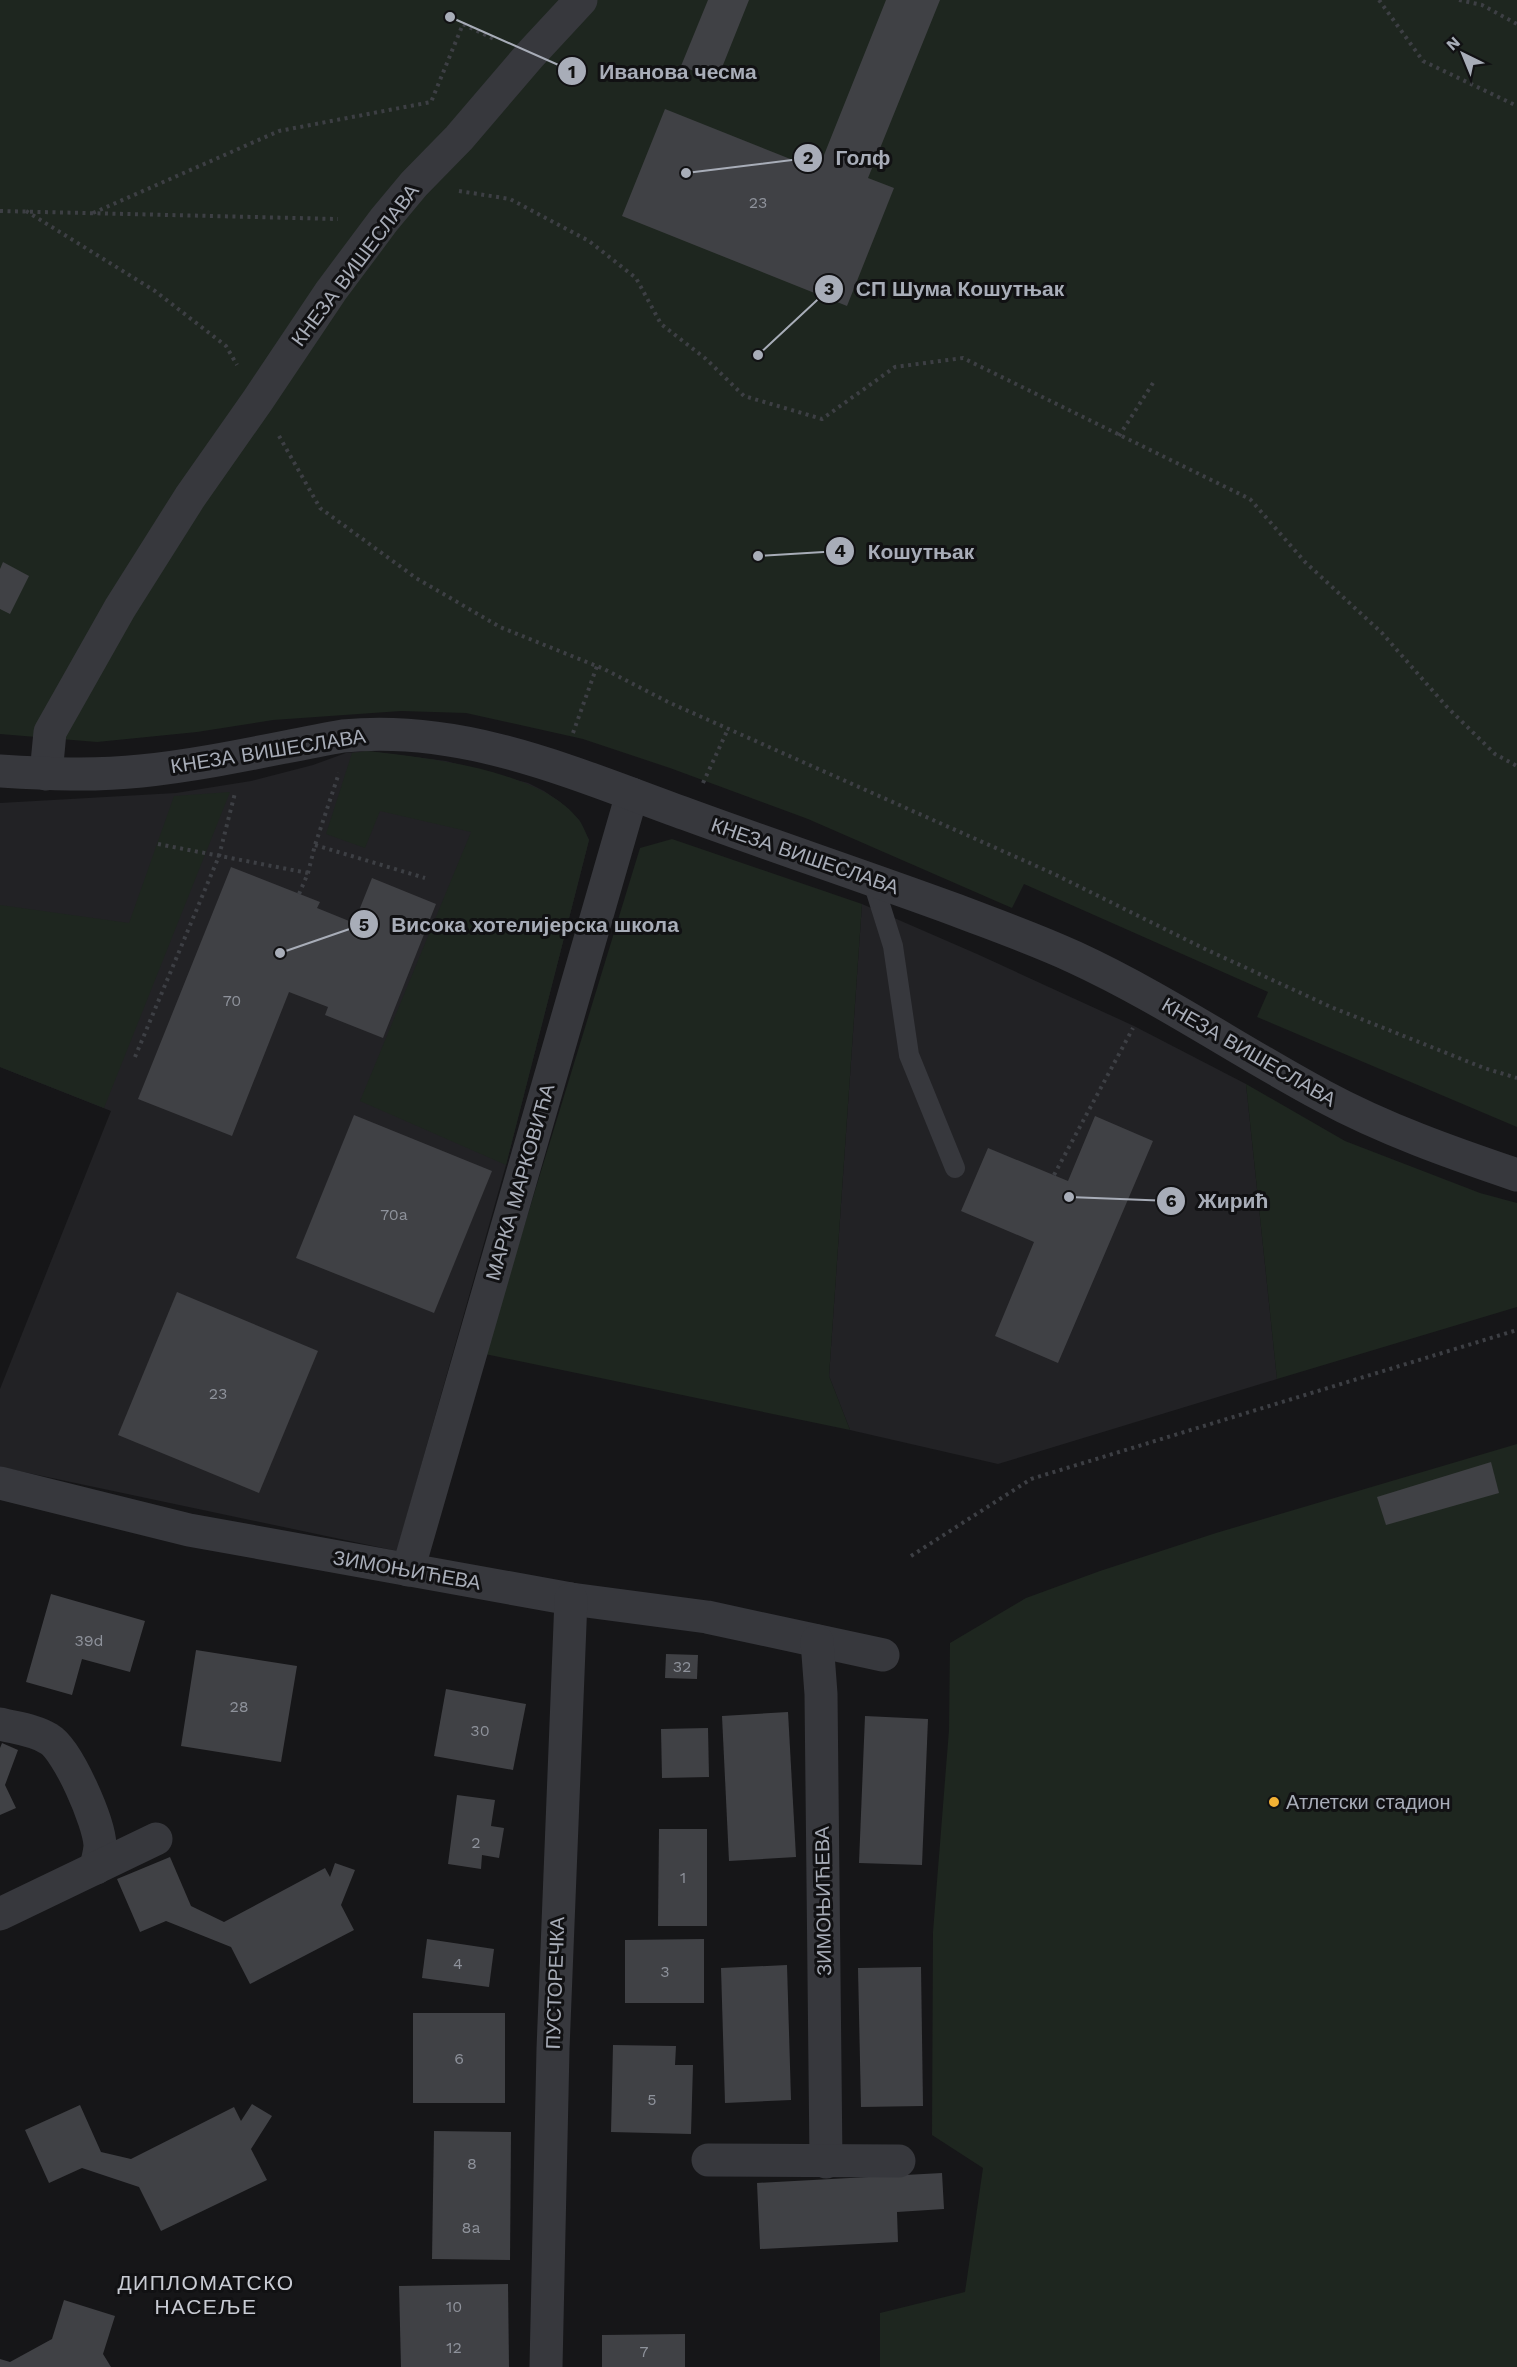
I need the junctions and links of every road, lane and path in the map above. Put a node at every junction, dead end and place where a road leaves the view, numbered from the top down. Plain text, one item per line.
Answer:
1 (581, 0) edge
2 (1378, 0) edge
3 (1459, 0) edge
4 (463, 24) dead end
5 (1517, 24) edge
6 (1517, 106) edge
7 (414, 184) junction
8 (0, 211) edge
9 (26, 211) junction
10 (93, 213) junction
11 (384, 220) junction
12 (1153, 383) dead end
13 (258, 400) junction
14 (1119, 436) junction
15 (597, 666) junction
16 (728, 729) junction
17 (572, 736) dead end
18 (343, 764) dead end
19 (1517, 766) edge
20 (0, 771) edge
21 (46, 774) junction
22 (703, 781) dead end
23 (237, 784) dead end
24 (632, 794) junction
25 (158, 844) dead end
26 (315, 845) junction
27 (219, 856) junction
28 (308, 873) junction
29 (425, 878) dead end
30 (872, 879) junction
31 (299, 894) dead end
32 (1134, 1026) dead end
33 (135, 1057) dead end
34 (1517, 1078) edge
35 (955, 1168) dead end
36 (1054, 1175) dead end
37 (1517, 1176) edge
38 (1517, 1330) edge
39 (0, 1483) edge
40 (911, 1556) dead end
41 (408, 1570) junction
42 (571, 1599) junction
43 (817, 1641) junction
44 (883, 1655) dead end
45 (0, 1724) edge
46 (156, 1839) dead end
47 (96, 1868) junction
48 (0, 1914) edge
49 (708, 2160) dead end
50 (899, 2161) dead end
51 (826, 2162) junction
52 (546, 2367) edge

1 - 7 street, КНЕЗА ВИШЕСЛАВА
2 - 6 path
3 - 5 path
4 - 10 path
7 - 11 street, КНЕЗА ВИШЕСЛАВА
7 - 14 path
8 - 9 path
9 - 10 path
9 - 13 path
10 - 11 path
11 - 13 street, КНЕЗА ВИШЕСЛАВА
12 - 14 path
13 - 15 path
13 - 21 street, КНЕЗА ВИШЕСЛАВА
14 - 19 path
15 - 16 path
15 - 17 path
16 - 22 path
16 - 34 path
18 - 26 path
20 - 21 street, КНЕЗА ВИШЕСЛАВА
21 - 24 street, КНЕЗА ВИШЕСЛАВА
23 - 27 path
24 - 30 street, КНЕЗА ВИШЕСЛАВА
24 - 41 street, МАРКА МАРКОВИЋА
25 - 27 path
26 - 28 path
26 - 29 path
27 - 28 path
27 - 33 path
28 - 31 path
30 - 35 lane
30 - 37 street, КНЕЗА ВИШЕСЛАВА
32 - 36 path
38 - 40 path
39 - 41 street, ЗИМОЊИЋЕВА
41 - 42 street, ЗИМОЊИЋЕВА
42 - 43 street, ЗИМОЊИЋЕВА
42 - 52 street, ПУСТОРЕЧКА
43 - 44 street, ЗИМОЊИЋЕВА
43 - 51 street, ЗИМОЊИЋЕВА
45 - 47 street
46 - 47 street
47 - 48 street
49 - 51 street
50 - 51 street

